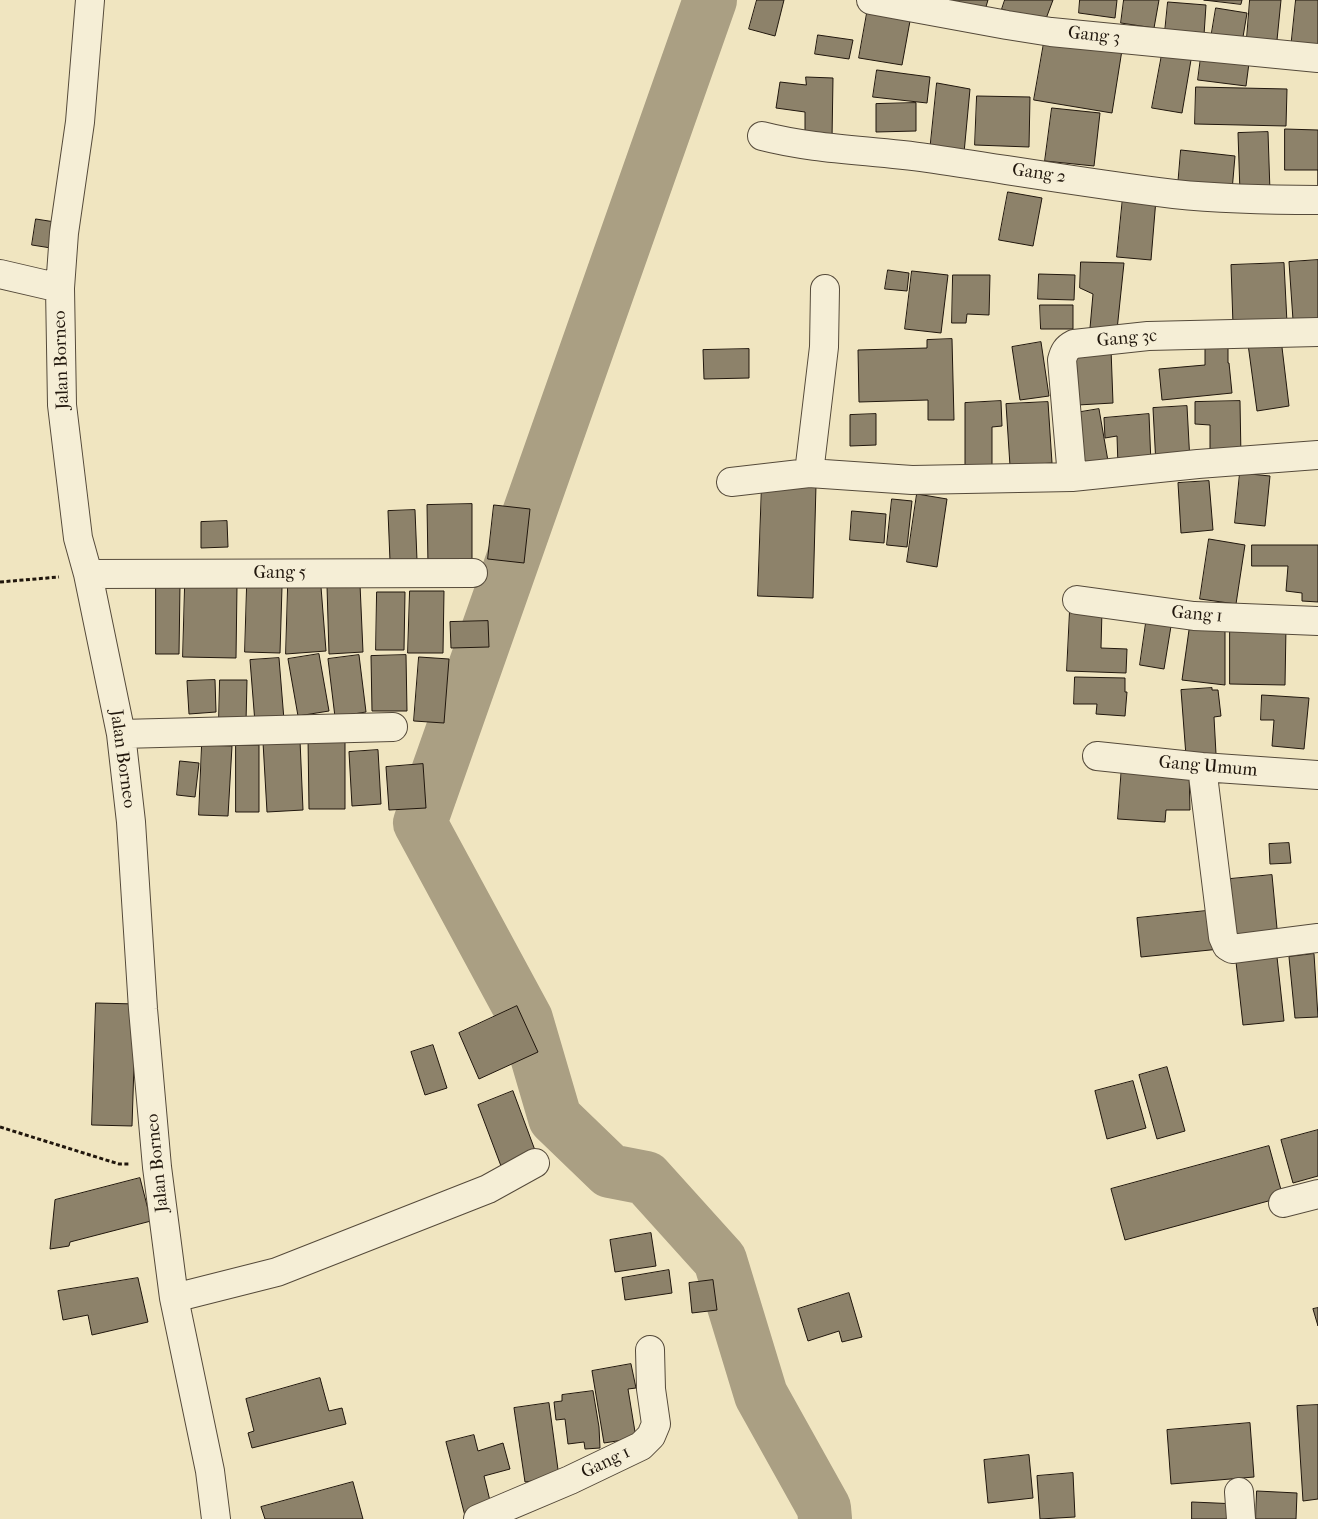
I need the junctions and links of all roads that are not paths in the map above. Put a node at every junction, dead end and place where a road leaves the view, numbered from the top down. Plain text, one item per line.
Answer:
1 (90, 0) edge
2 (871, 0) edge
3 (1318, 58) edge
4 (762, 136) dead end
5 (1318, 200) edge
6 (0, 274) edge
7 (60, 288) junction
8 (825, 289) dead end
9 (1318, 332) edge
10 (1318, 455) edge
11 (809, 473) junction
12 (1072, 477) junction
13 (731, 482) dead end
14 (473, 573) dead end
15 (88, 574) junction
16 (1077, 600) dead end
17 (1318, 621) edge
18 (393, 727) dead end
19 (121, 734) junction
20 (1097, 756) dead end
21 (1202, 767) junction
22 (1318, 775) edge
23 (1318, 938) edge
24 (535, 1162) dead end
25 (1318, 1194) edge
26 (1283, 1202) dead end
27 (174, 1298) junction
28 (650, 1350) dead end
29 (1238, 1492) dead end
30 (216, 1519) edge
31 (478, 1519) edge
32 (1241, 1519) edge

1 - 7 street, Jalan Borneo
2 - 3 street, Gang 3
4 - 5 street, Gang 2
6 - 7 street
7 - 15 street, Jalan Borneo
8 - 11 street
9 - 12 street, Gang 3c
10 - 12 street
11 - 12 street
11 - 13 street
14 - 15 street, Gang 5
15 - 19 street, Jalan Borneo
16 - 17 street, Gang 1
18 - 19 street
19 - 27 street, Jalan Borneo
20 - 21 street, Gang Umum
21 - 22 street, Gang Umum
21 - 23 street
24 - 27 street
25 - 26 street
27 - 30 street, Jalan Borneo
28 - 31 street, Gang 1
29 - 32 street

